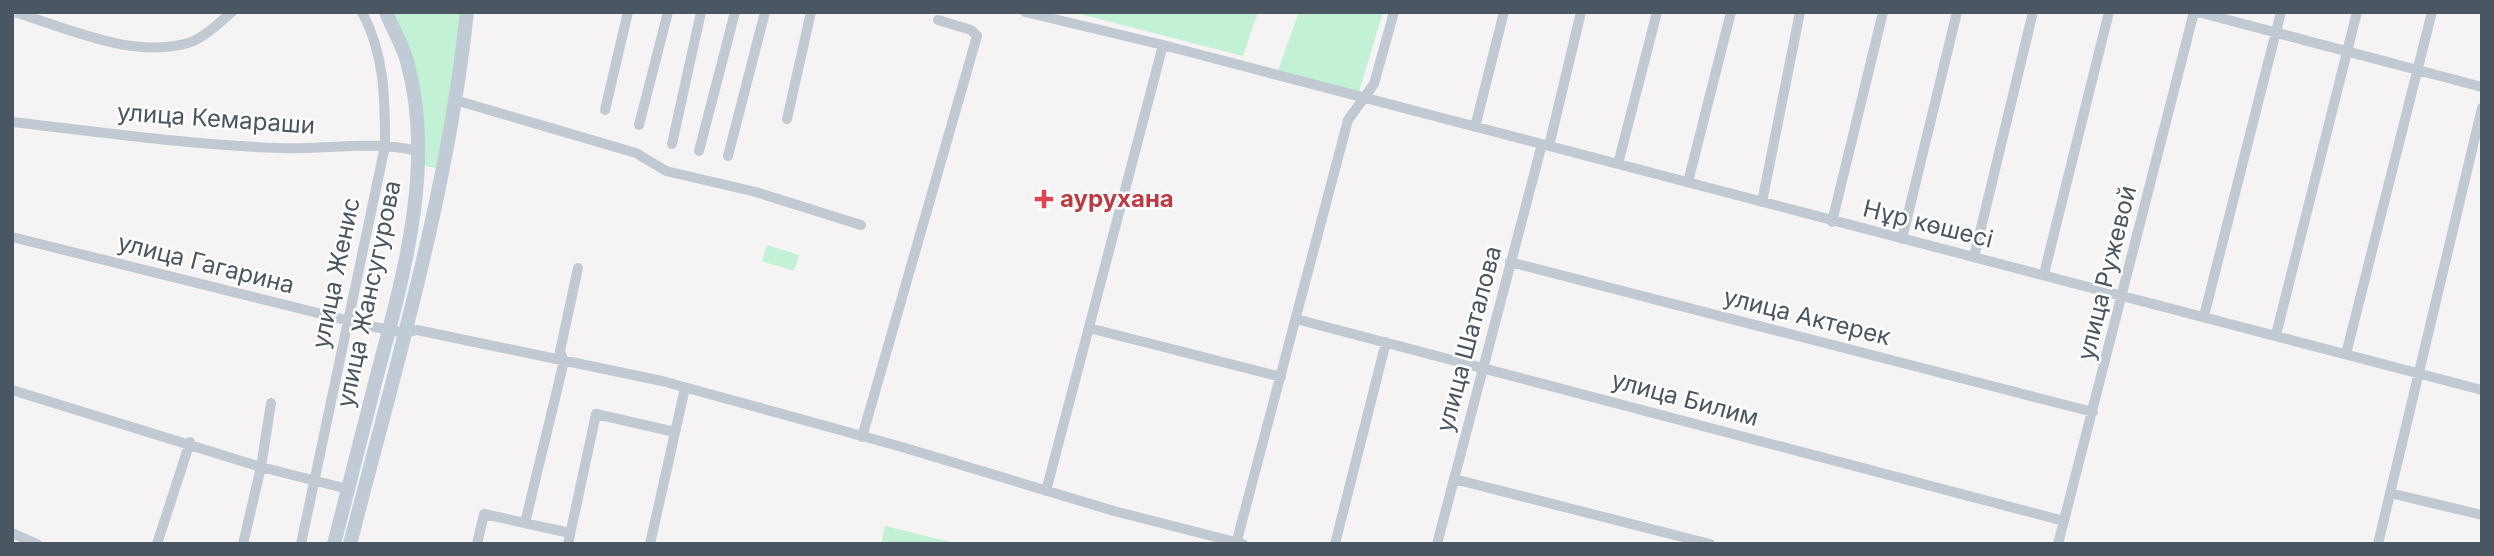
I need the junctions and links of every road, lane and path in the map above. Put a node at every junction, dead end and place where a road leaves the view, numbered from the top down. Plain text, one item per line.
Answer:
1 (14, 12) edge
2 (232, 12) edge
3 (362, 12) edge
4 (386, 12) edge
5 (467, 12) edge
6 (628, 12) edge
7 (668, 12) edge
8 (701, 12) edge
9 (736, 12) edge
10 (765, 12) edge
11 (811, 12) edge
12 (1025, 12) edge
13 (1394, 12) edge
14 (1504, 12) edge
15 (1581, 12) edge
16 (1657, 12) edge
17 (1731, 12) edge
18 (1800, 12) edge
19 (1883, 12) edge
20 (1957, 12) edge
21 (2033, 12) edge
22 (2109, 12) edge
23 (2196, 12) edge
24 (2281, 12) edge
25 (2357, 12) edge
26 (2432, 12) edge
27 (938, 20) dead end
28 (2276, 33) junction
29 (1163, 45) junction
30 (2347, 52) junction
31 (2417, 70) junction
32 (2482, 87) edge
33 (455, 100) junction
34 (1364, 100) junction
35 (2482, 108) edge
36 (605, 110) dead end
37 (787, 119) dead end
38 (12, 122) edge
39 (639, 125) dead end
40 (1475, 127) junction
41 (672, 144) dead end
42 (1545, 145) junction
43 (385, 146) junction
44 (699, 152) dead end
45 (728, 156) dead end
46 (418, 158) junction
47 (1618, 164) junction
48 (443, 170) junction
49 (1689, 182) junction
50 (1762, 202) junction
51 (1832, 222) junction
52 (861, 225) dead end
53 (12, 237) edge
54 (1902, 239) junction
55 (1974, 257) junction
56 (1510, 262) junction
57 (578, 268) dead end
58 (2044, 274) junction
59 (2123, 295) junction
60 (2204, 316) junction
61 (1296, 319) junction
62 (346, 320) junction
63 (1089, 328) junction
64 (390, 330) junction
65 (405, 333) junction
66 (2276, 335) junction
67 (1386, 342) junction
68 (2346, 354) junction
69 (564, 361) junction
70 (1483, 368) junction
71 (2418, 373) junction
72 (1281, 377) junction
73 (685, 388) junction
74 (12, 390) edge
75 (2482, 390) edge
76 (271, 403) dead end
77 (2093, 412) junction
78 (676, 432) junction
79 (862, 437) junction
80 (190, 442) junction
81 (261, 467) junction
82 (1454, 479) junction
83 (315, 480) junction
84 (349, 485) junction
85 (365, 485) junction
86 (1046, 491) junction
87 (2390, 493) junction
88 (2482, 515) edge
89 (2064, 521) junction
90 (525, 523) junction
91 (12, 533) edge
92 (569, 538) edge
93 (1238, 543) edge
94 (37, 544) edge
95 (157, 544) edge
96 (243, 544) edge
97 (301, 544) edge
98 (334, 544) edge
99 (350, 544) edge
100 (477, 544) edge
101 (650, 544) edge
102 (1335, 544) edge
103 (1437, 544) edge
104 (1710, 544) edge
105 (2058, 544) edge
106 (2378, 544) edge

1 - 2 street
3 - 43 street, улица Женис
4 - 46 main road, улица Жансугурова
5 - 33 main road, улица Жансугурова
6 - 36 street
7 - 39 street
8 - 41 street
9 - 44 street
10 - 45 street
11 - 37 street
12 - 29 street, Нұр көшесі
13 - 34 street
14 - 40 street
15 - 42 street, улица Шаталова
16 - 47 street
17 - 49 street
18 - 50 street
19 - 51 street
20 - 54 street
21 - 55 street
22 - 58 street
23 - 28 street
23 - 59 street, улица Ружевой
24 - 28 street
25 - 30 street
26 - 31 street
27 - 79 street
28 - 30 street
28 - 60 street
29 - 34 street, Нұр көшесі
29 - 63 street
30 - 31 street
30 - 66 street
31 - 32 street
31 - 68 street
33 - 48 main road, улица Жансугурова
33 - 52 street
34 - 40 street, Нұр көшесі
34 - 61 street
35 - 71 street
38 - 43 street, улица Кемараши
40 - 42 street, Нұр көшесі
42 - 47 street, Нұр көшесі
42 - 56 street, улица Шаталова
43 - 46 street, улица Кемараши
43 - 62 street, улица Женис
46 - 48 main road
46 - 64 main road, улица Жансугурова
47 - 49 street, Нұр көшесі
48 - 65 main road, улица Жансугурова
49 - 50 street, Нұр көшесі
50 - 51 street, Нұр көшесі
51 - 54 street, Нұр көшесі
53 - 62 street, улица Гагарина
54 - 55 street, Нұр көшесі
55 - 58 street, Нұр көшесі
56 - 70 street, улица Шаталова
56 - 77 street, улица Актерек
57 - 69 street
58 - 59 street, Нұр көшесі
59 - 60 street, Нұр көшесі
59 - 77 street, улица Ружевой
60 - 66 street, Нұр көшесі
61 - 67 street, улица Билим
61 - 72 street
62 - 64 street, улица Гагарина
62 - 83 street, улица Женис
63 - 72 street
63 - 86 street
64 - 65 street, улица Гагарина
64 - 84 main road, улица Жансугурова
65 - 69 street, улица Гагарина
65 - 85 main road, улица Жансугурова
66 - 68 street, Нұр көшесі
67 - 70 street, улица Билим
67 - 102 street
68 - 71 street, Нұр көшесі
69 - 73 street, улица Гагарина
69 - 90 street
70 - 82 street, улица Шаталова
70 - 89 street, улица Билим
71 - 75 street, Нұр көшесі
71 - 87 street
72 - 93 street
73 - 78 street
73 - 79 street, улица Гагарина
74 - 80 street
76 - 81 street
77 - 89 street, улица Ружевой
78 - 92 street
78 - 101 street
79 - 86 street, улица Гагарина
80 - 81 street
80 - 95 street
81 - 83 street
81 - 96 street
82 - 103 street, улица Шаталова
82 - 104 street
83 - 84 street
83 - 97 street, улица Женис
84 - 85 main road
84 - 98 main road, улица Жансугурова
85 - 99 main road, улица Жансугурова
86 - 93 street, улица Гагарина
87 - 88 street
87 - 106 street
89 - 105 street, улица Ружевой
90 - 92 street
90 - 100 street
91 - 94 street

